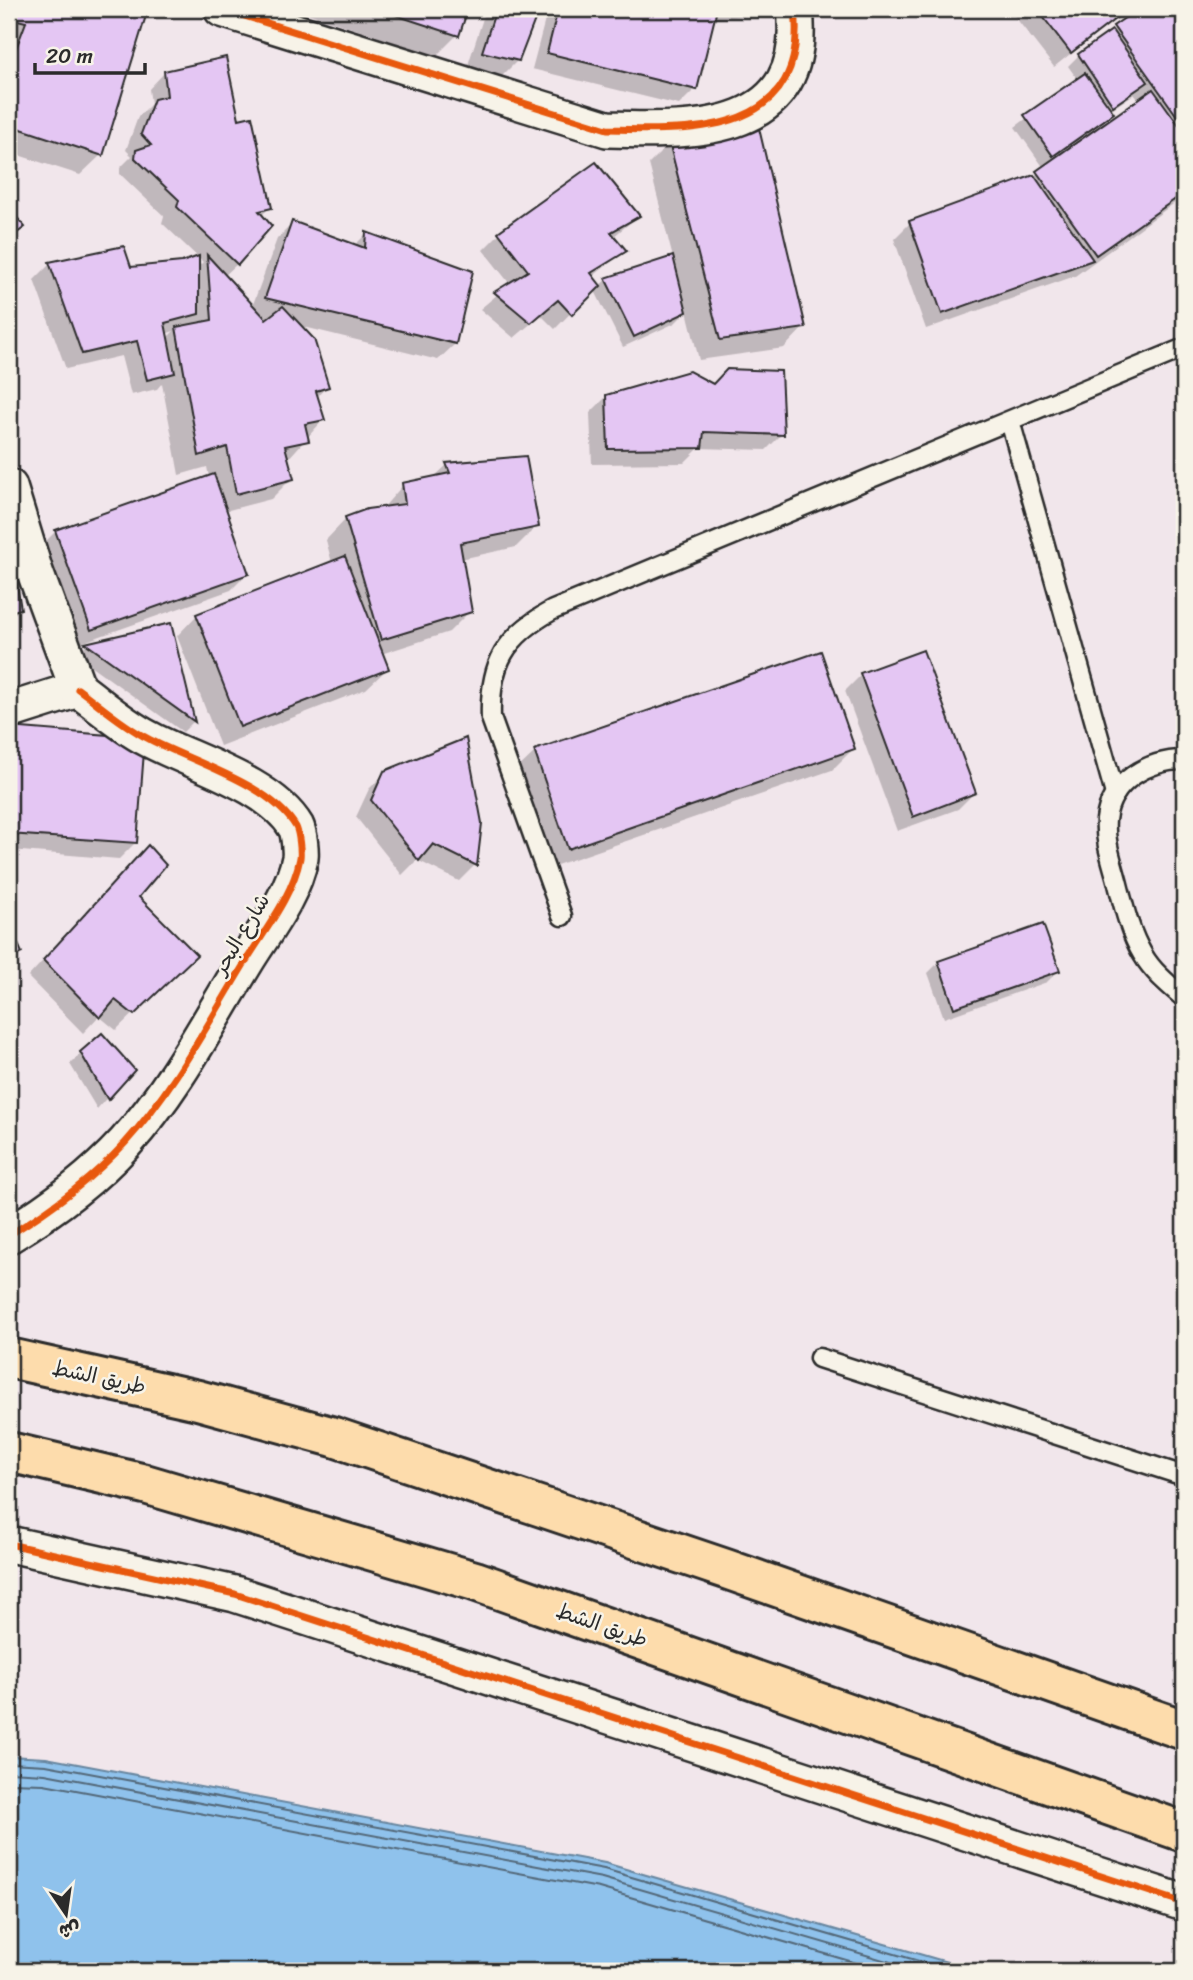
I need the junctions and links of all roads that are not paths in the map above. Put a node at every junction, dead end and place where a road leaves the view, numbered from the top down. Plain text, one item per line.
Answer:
1 (222, 9) edge
2 (795, 9) edge
3 (1184, 348) edge
4 (1010, 421) junction
5 (9, 487) edge
6 (78, 689) junction
7 (9, 710) edge
8 (1184, 760) edge
9 (1115, 794) junction
10 (562, 916) dead end
11 (1184, 998) edge
12 (9, 1235) edge
13 (9, 1358) edge
14 (819, 1358) dead end
15 (9, 1451) edge
16 (1184, 1476) edge
17 (9, 1544) edge
18 (1184, 1730) edge
19 (1184, 1832) edge
20 (1184, 1903) edge

1 - 2 street
3 - 4 lane
4 - 9 lane
4 - 10 lane
5 - 6 street
6 - 7 street
6 - 12 street, شارع البحر
8 - 9 lane
9 - 11 lane
13 - 18 highway, طريق الشط
14 - 16 lane
15 - 19 highway, طريق الشط
17 - 20 street

